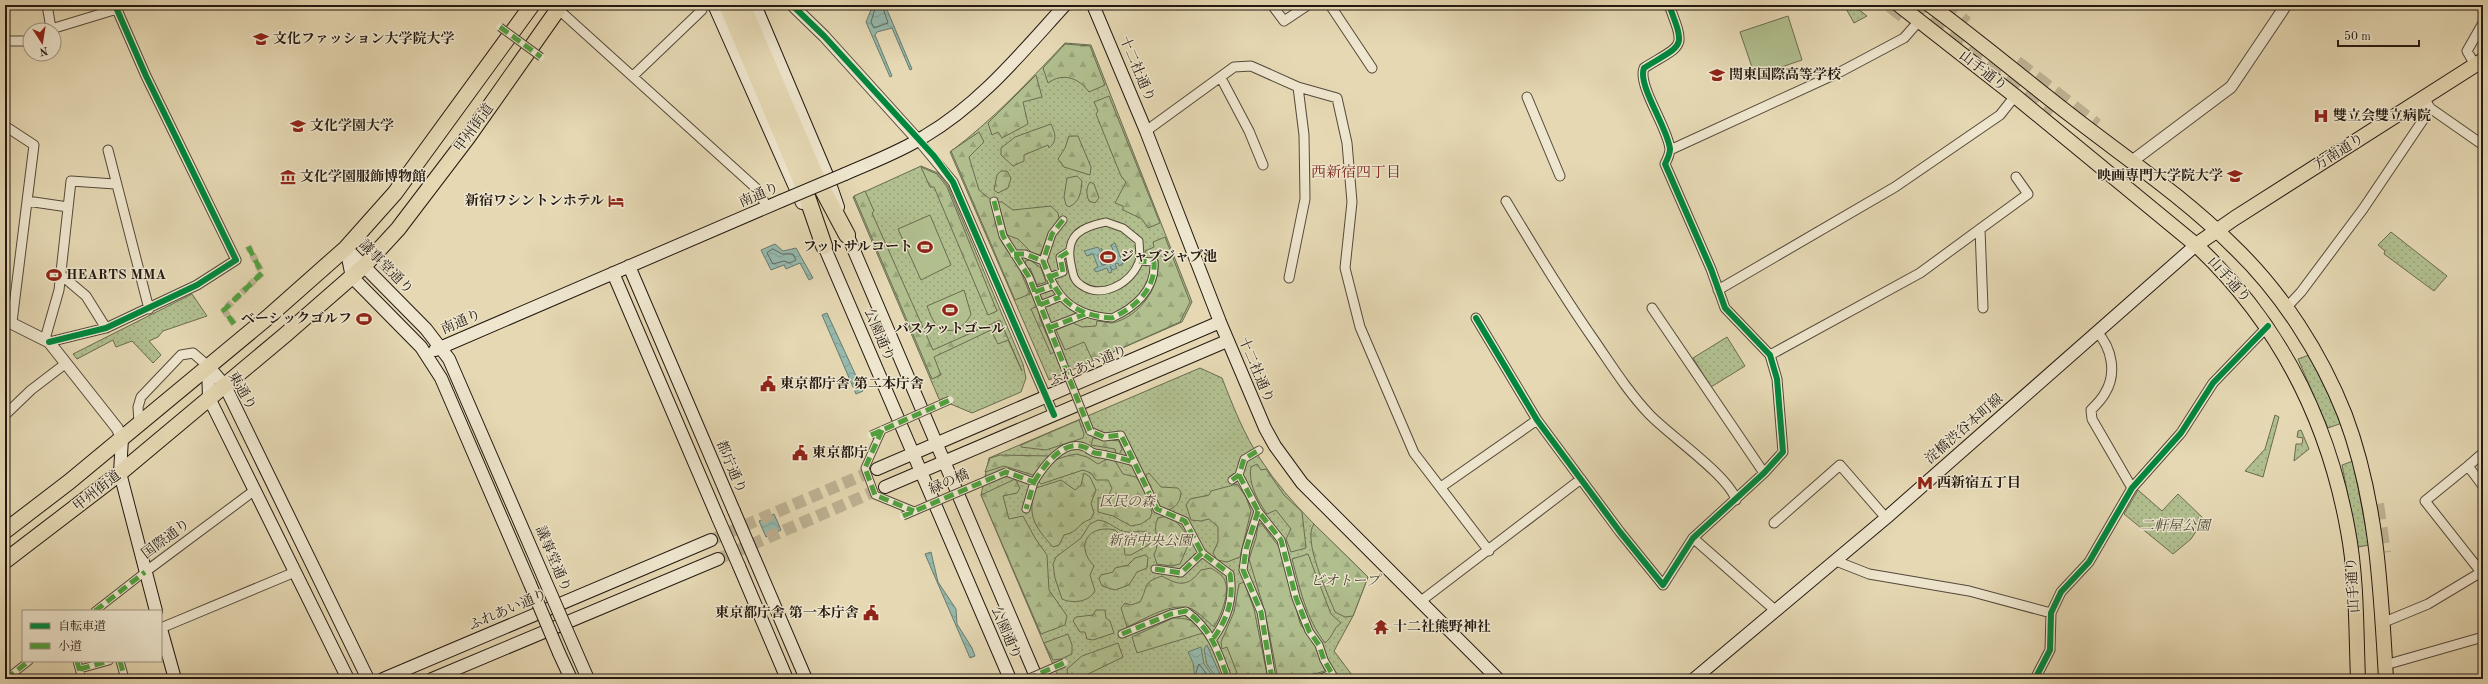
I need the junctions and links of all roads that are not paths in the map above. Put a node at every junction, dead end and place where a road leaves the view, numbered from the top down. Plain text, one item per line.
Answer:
1 (47, 5) edge
2 (532, 5) edge
3 (714, 5) edge
4 (727, 5) edge
5 (742, 5) edge
6 (755, 5) edge
7 (792, 5) edge
8 (1064, 5) edge
9 (1093, 5) edge
10 (1272, 5) edge
11 (1308, 5) edge
12 (1330, 5) edge
13 (1669, 5) edge
14 (1899, 5) edge
15 (1930, 5) edge
16 (2286, 5) edge
17 (116, 7) edge
18 (559, 7) edge
19 (702, 10) dead end
20 (1919, 21) junction
21 (49, 22) edge
22 (2483, 23) edge
23 (62, 25) edge
24 (500, 27) dead end
25 (22, 40) edge
26 (5, 41) edge
27 (542, 57) dead end
28 (2479, 62) edge
29 (1372, 68) dead end
30 (633, 76) junction
31 (1221, 78) junction
32 (1298, 87) junction
33 (2015, 96) junction
34 (1527, 97) dead end
35 (2424, 98) junction
36 (5, 126) edge
37 (1146, 131) junction
38 (918, 140) junction
39 (2483, 145) edge
40 (108, 150) dead end
41 (1670, 150) junction
42 (2131, 162) junction
43 (1263, 165) dead end
44 (1560, 176) dead end
45 (2016, 177) dead end
46 (810, 182) junction
47 (115, 184) junction
48 (27, 201) junction
49 (994, 201) dead end
50 (1506, 201) dead end
51 (68, 206) junction
52 (767, 207) junction
53 (1063, 220) dead end
54 (1980, 229) junction
55 (2217, 230) junction
56 (847, 235) junction
57 (2196, 245) junction
58 (824, 246) junction
59 (346, 248) junction
60 (1068, 252) junction
61 (1014, 254) junction
62 (1043, 261) junction
63 (1139, 261) junction
64 (364, 266) junction
65 (629, 266) junction
66 (613, 273) junction
67 (60, 274) junction
68 (352, 276) junction
69 (1049, 277) junction
70 (1289, 278) dead end
71 (1052, 286) junction
72 (1718, 290) junction
73 (1035, 292) junction
74 (1060, 297) junction
75 (1040, 305) junction
76 (1652, 308) dead end
77 (1983, 308) dead end
78 (2286, 308) junction
79 (149, 309) junction
80 (1085, 314) junction
81 (1476, 318) dead end
82 (9, 321) edge
83 (1220, 322) junction
84 (2268, 326) junction
85 (106, 328) junction
86 (1049, 328) junction
87 (2097, 332) junction
88 (47, 340) junction
89 (1227, 340) junction
90 (441, 347) junction
91 (426, 354) junction
92 (1770, 355) junction
93 (65, 364) junction
94 (208, 366) junction
95 (224, 386) junction
96 (1046, 396) junction
97 (209, 398) junction
98 (950, 400) dead end
99 (5, 415) edge
100 (1054, 415) junction
101 (1537, 420) junction
102 (139, 423) junction
103 (882, 430) junction
104 (871, 435) dead end
105 (122, 438) junction
106 (937, 444) junction
107 (1259, 450) dead end
108 (913, 453) junction
109 (2483, 453) edge
110 (944, 462) junction
111 (1134, 462) junction
112 (2468, 466) junction
113 (877, 469) tunnel mouth
114 (921, 472) junction
115 (120, 473) junction
116 (1764, 473) junction
117 (1239, 475) junction
118 (1581, 479) junction
119 (1232, 480) dead end
120 (1034, 482) junction
121 (2483, 486) edge
122 (886, 487) tunnel mouth
123 (1441, 488) junction
124 (2132, 488) junction
125 (254, 490) junction
126 (1736, 500) junction
127 (1026, 509) dead end
128 (914, 511) junction
129 (1258, 511) junction
130 (903, 516) dead end
131 (1886, 518) junction
132 (1774, 523) dead end
133 (5, 531) edge
134 (1693, 538) junction
135 (711, 540) tunnel mouth
136 (1489, 551) junction
137 (1202, 553) junction
138 (718, 558) tunnel mouth
139 (5, 561) edge
140 (1836, 561) junction
141 (1155, 569) dead end
142 (1243, 570) junction
143 (145, 572) junction
144 (295, 572) junction
145 (2482, 572) edge
146 (1230, 574) junction
147 (1421, 601) junction
148 (96, 610) edge
149 (156, 610) edge
150 (1776, 611) junction
151 (2051, 613) junction
152 (2382, 623) junction
153 (162, 628) edge
154 (162, 632) edge
155 (1122, 634) dead end
156 (2483, 637) edge
157 (1213, 638) junction
158 (28, 662) edge
159 (77, 662) edge
160 (105, 662) edge
161 (120, 662) edge
162 (1064, 663) dead end
163 (80, 669) junction
164 (2385, 672) edge
165 (1333, 677) edge
166 (6, 678) edge
167 (82, 679) edge
168 (125, 679) edge
169 (175, 679) edge
170 (348, 679) edge
171 (368, 679) edge
172 (383, 679) edge
173 (432, 679) edge
174 (570, 679) edge
175 (588, 679) edge
176 (787, 679) edge
177 (806, 679) edge
178 (1010, 679) edge
179 (1028, 679) edge
180 (1037, 679) edge
181 (1228, 679) edge
182 (1272, 679) edge
183 (1318, 679) edge
184 (1498, 679) edge
185 (1694, 679) edge
186 (2035, 679) edge
187 (2358, 679) edge

1 - 21 street
2 - 59 highway, 甲州街道
3 - 58 main road, 公園通り
4 - 46 highway
5 - 46 highway
6 - 56 main road, 公園通り
7 - 38 street
8 - 38 main road, 南通り
9 - 37 main road, 十二社通り
10 - 11 street
12 - 29 street
13 - 41 street
14 - 20 main road, 山手通り
15 - 42 main road, 山手通り
16 - 42 street
17 - 23 street
17 - 79 street
18 - 30 street
18 - 64 highway, 甲州街道
19 - 30 street
20 - 33 main road, 山手通り
20 - 41 street
22 - 28 street
24 - 27 street, bridge
25 - 26 street
28 - 35 main road, 方南通り
30 - 52 street
31 - 32 street
31 - 37 street
31 - 43 street
32 - 70 street
32 - 123 street
33 - 57 main road, 山手通り
33 - 72 street
34 - 44 street
35 - 39 street
35 - 55 main road, 方南通り
35 - 78 street
36 - 48 street
37 - 83 main road, 十二社通り
38 - 52 main road, 南通り, bridge
38 - 96 street
40 - 47 street
41 - 72 street
42 - 55 main road, 山手通り
45 - 54 street
46 - 56 highway
46 - 58 highway
47 - 51 street
47 - 79 street
48 - 51 street
48 - 82 street
49 - 61 street
50 - 126 street
51 - 67 street
52 - 65 main road, 南通り
53 - 62 street
54 - 77 street
54 - 92 street
55 - 57 main road, 方南通り
55 - 78 main road, 山手通り
56 - 106 main road, 公園通り
57 - 84 main road, 山手通り
57 - 87 main road, 淀橋渋谷本町線
58 - 108 main road, 公園通り
59 - 64 main road, 議事堂通り
59 - 68 main road, 議事堂通り
59 - 94 highway, 甲州街道
60 - 63 street
60 - 63 street
60 - 69 street
61 - 62 street
61 - 73 street
62 - 69 street
63 - 80 street
64 - 68 highway, 甲州街道
64 - 90 main road, 議事堂通り
65 - 66 main road, 南通り
65 - 177 main road, 都庁通り, bridge
66 - 90 main road, 南通り
66 - 176 main road, bridge
67 - 85 street
67 - 88 street
68 - 91 main road
68 - 95 highway, 甲州街道
69 - 71 street
71 - 73 street
71 - 74 street
72 - 92 street
73 - 75 street
74 - 75 street
74 - 80 street
75 - 86 street
76 - 116 street
78 - 152 main road, 山手通り
79 - 85 street
80 - 86 street
81 - 101 street
82 - 88 street
83 - 89 main road, 十二社通り
83 - 96 main road, ふれあい通り
84 - 124 street
84 - 187 main road, 山手通り
85 - 88 street
86 - 111 street, bridge
87 - 124 street
87 - 131 main road, 淀橋渋谷本町線
88 - 93 street
89 - 100 main road
89 - 147 main road, 十二社通り
90 - 91 main road, 南通り
90 - 175 main road, 議事堂通り, bridge
91 - 174 main road, bridge
92 - 116 street
93 - 99 street
93 - 105 street
94 - 95 main road, 東通り
94 - 97 main road, 東通り
94 - 102 highway, 甲州街道
94 - 102 street
95 - 97 highway, 甲州街道
95 - 171 main road, 東通り
96 - 100 street
96 - 106 main road, ふれあい通り
97 - 115 highway, 甲州街道
97 - 125 main road, 東通り
98 - 103 street, bridge
100 - 110 main road
101 - 118 street
101 - 123 street
102 - 105 highway, 甲州街道
103 - 104 street, bridge
103 - 128 street, bridge
105 - 115 main road
105 - 133 highway, 甲州街道
106 - 108 main road, ふれあい通り
106 - 110 main road, 公園通り
107 - 117 street
108 - 113 main road, ふれあい通り
108 - 114 main road, 公園通り
109 - 112 street
110 - 114 main road
110 - 180 main road, 公園通り
111 - 120 street
111 - 137 street
112 - 121 street
112 - 145 street
114 - 122 main road
114 - 178 main road, 公園通り
115 - 139 highway, 甲州街道
115 - 143 main road
116 - 126 street
117 - 119 street
117 - 129 street
118 - 134 street
118 - 136 street
120 - 127 street
120 - 128 street, 緑の橋, bridge
123 - 136 street
124 - 151 street
125 - 143 street, 国際通り
125 - 144 main road, 東通り
126 - 134 street
128 - 130 street, 緑の橋, bridge
129 - 142 street
129 - 165 street
131 - 132 street
131 - 140 main road, 淀橋渋谷本町線
134 - 150 street
135 - 172 main road, ふれあい通り
136 - 147 street
137 - 141 street
137 - 146 street
138 - 173 main road
140 - 150 main road, 淀橋渋谷本町線
140 - 151 street
142 - 146 street
142 - 182 street
143 - 148 street, 国際通り
143 - 149 main road
144 - 153 street
144 - 170 main road, 東通り
145 - 152 street
146 - 157 street
147 - 184 main road, 十二社通り
150 - 185 main road, 淀橋渋谷本町線
151 - 186 street
152 - 164 main road, 山手通り
154 - 169 main road
155 - 157 street
156 - 164 street
157 - 181 street
158 - 166 street
159 - 163 street
160 - 163 street
161 - 168 street
162 - 179 street, bridge
163 - 167 street
165 - 183 street

